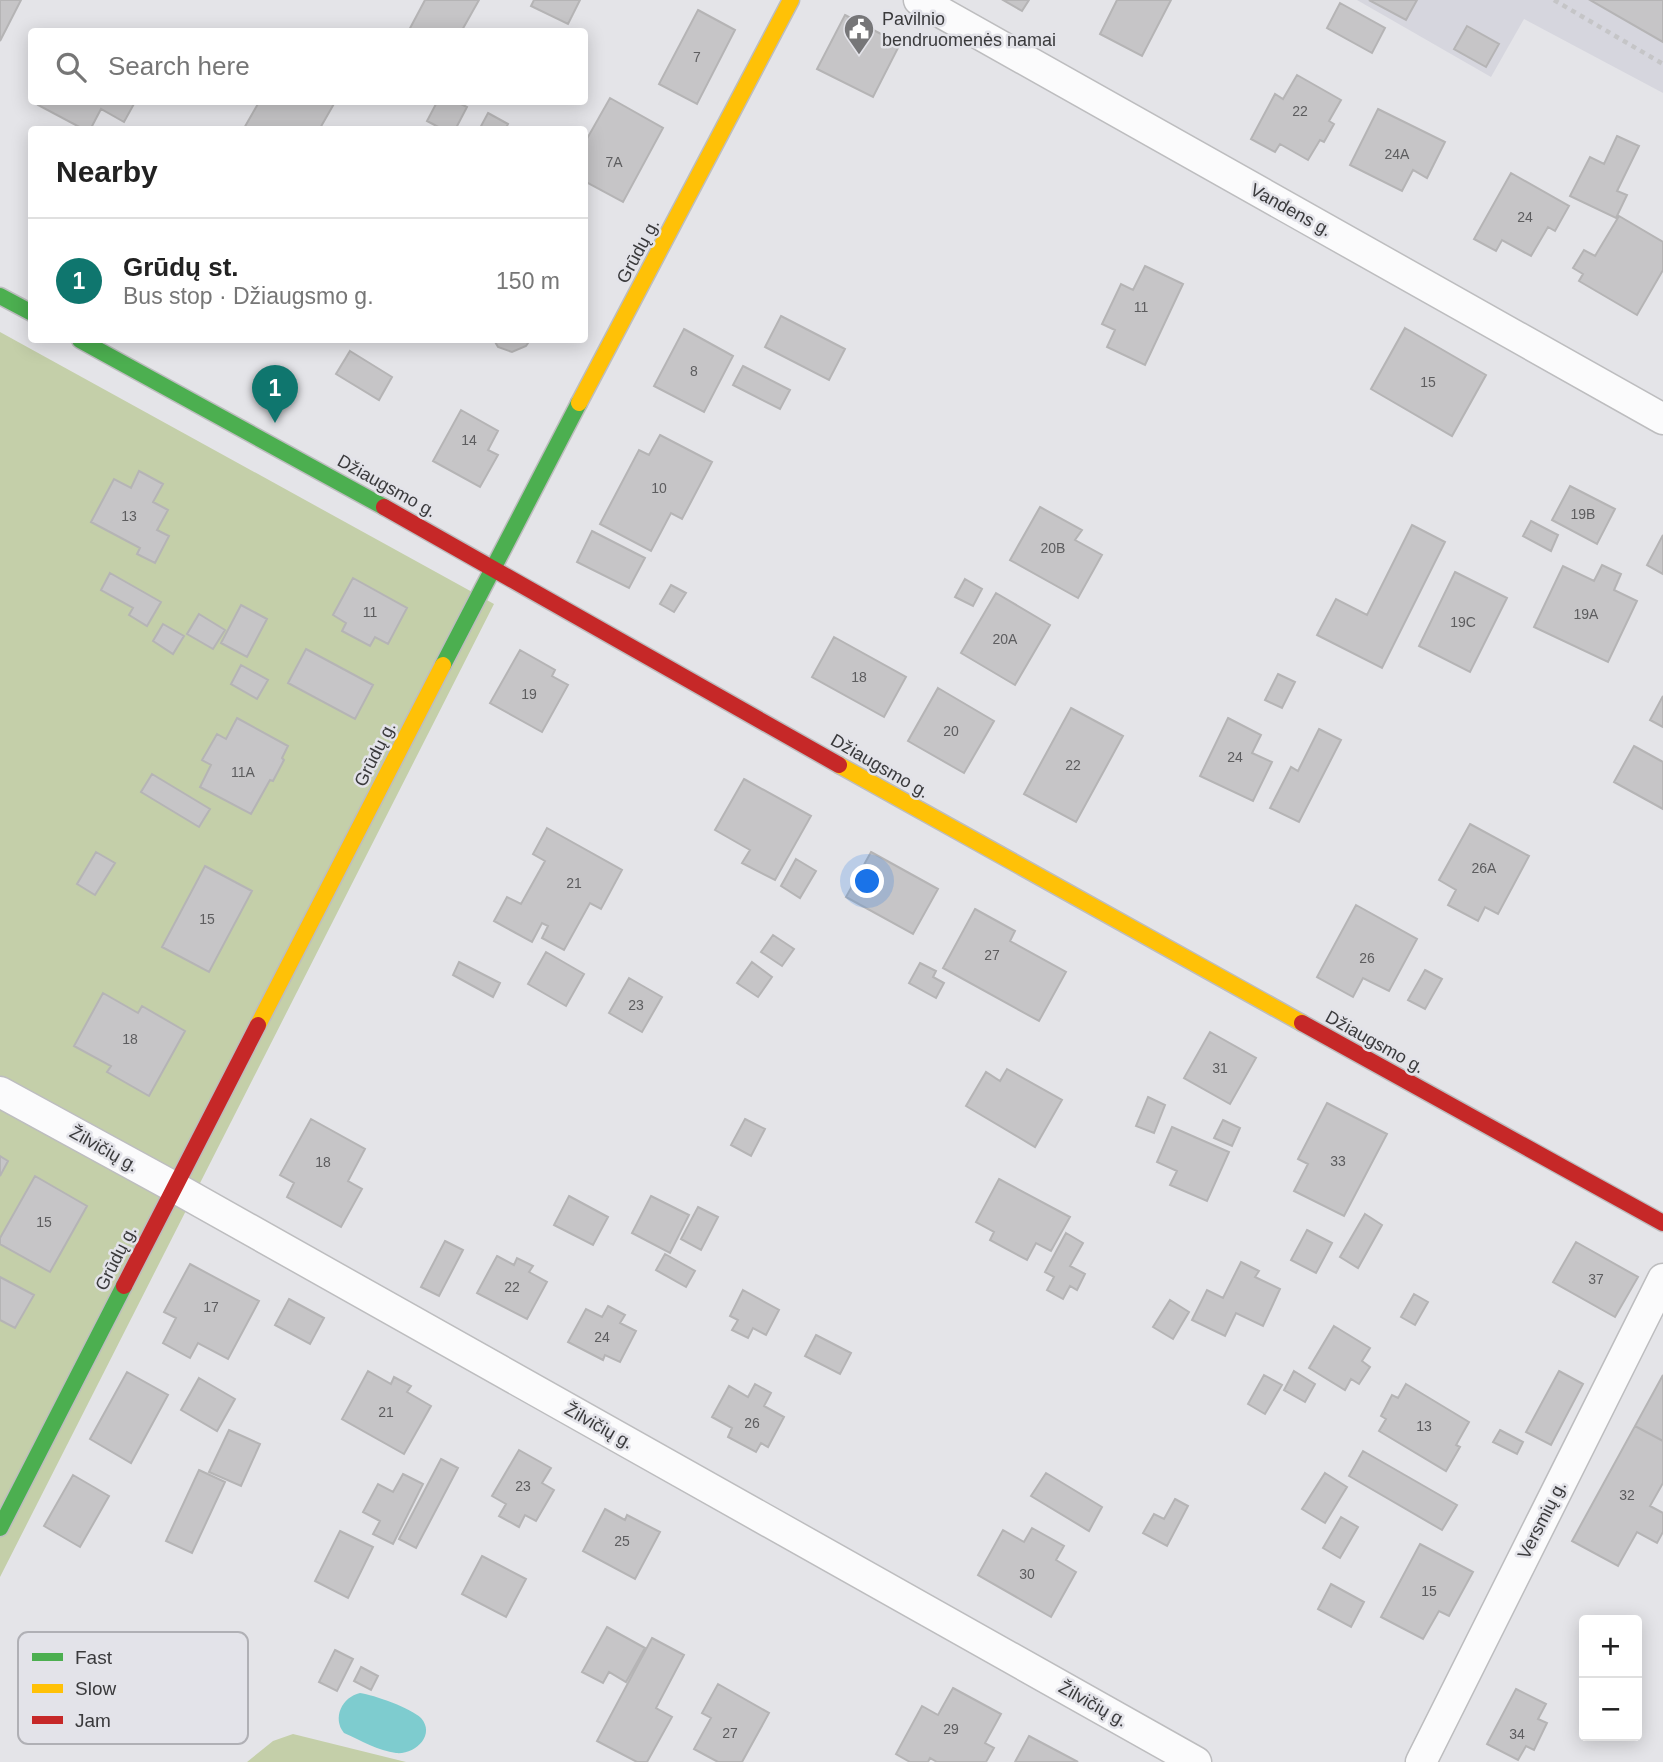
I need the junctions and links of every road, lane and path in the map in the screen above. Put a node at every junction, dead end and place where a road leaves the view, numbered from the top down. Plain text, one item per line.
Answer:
1 (791, 0) edge
2 (919, 0) edge
3 (1554, 0) edge
4 (1663, 64) edge
5 (0, 296) edge
6 (28, 311) edge
7 (85, 343) edge
8 (1663, 419) edge
9 (493, 567) junction
10 (0, 1092) edge
11 (174, 1187) junction
12 (1663, 1223) edge
13 (1663, 1279) edge
14 (0, 1528) edge
15 (1196, 1762) edge
16 (1421, 1762) edge

1 - 9 street, Grūdų g.
2 - 8 street, Vandens g.
3 - 4 path
5 - 6 street
7 - 9 street, Džiaugsmo g.
9 - 11 street, Grūdų g.
9 - 12 street, Džiaugsmo g.
10 - 11 street, Žilvičių g.
11 - 14 street, Grūdų g.
11 - 15 street, Žilvičių g.
13 - 16 street, Versmių g.

